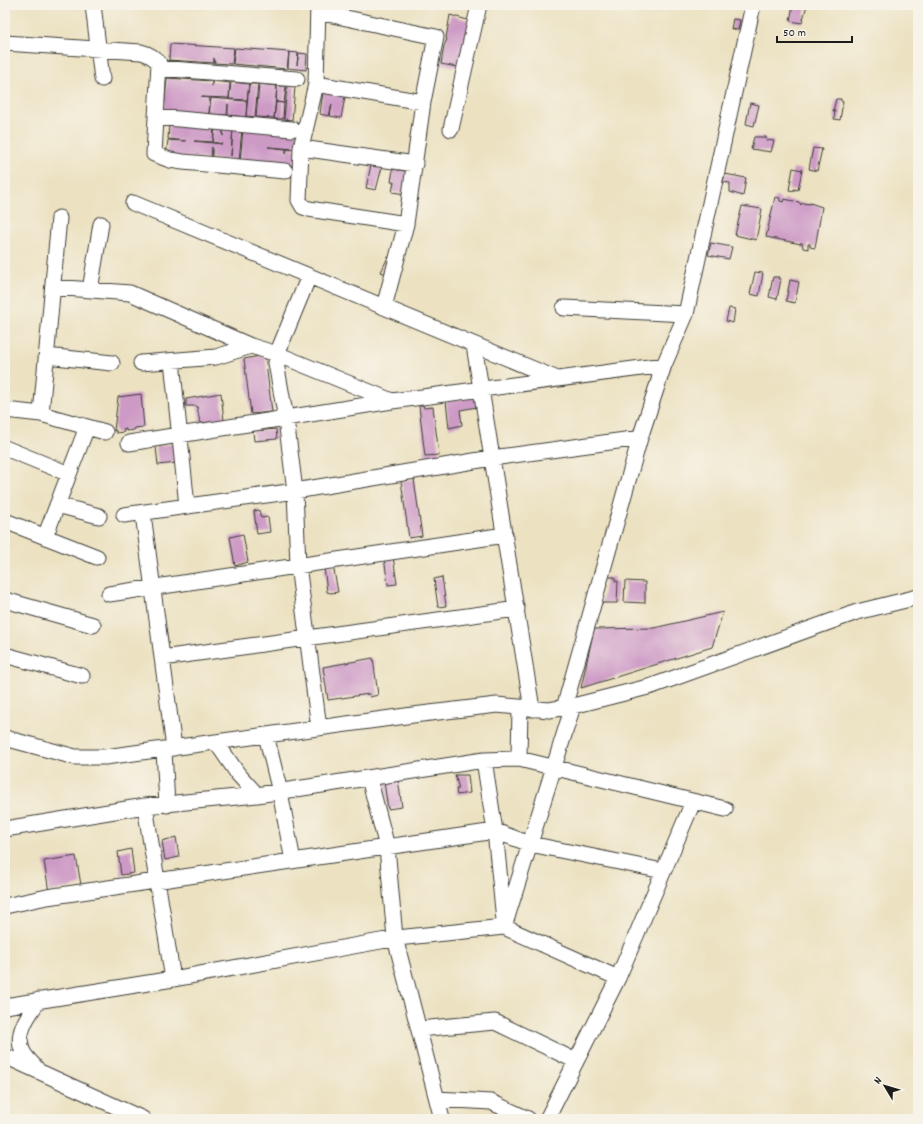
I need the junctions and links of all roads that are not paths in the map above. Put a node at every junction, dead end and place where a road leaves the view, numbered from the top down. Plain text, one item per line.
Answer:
1 (94, 5) edge
2 (479, 5) edge
3 (753, 5) edge
4 (318, 9) edge
5 (5, 43) edge
6 (98, 49) junction
7 (159, 68) junction
8 (102, 79) dead end
9 (297, 79) dead end
10 (316, 84) junction
11 (423, 102) junction
12 (156, 117) junction
13 (292, 129) dead end
14 (451, 129) dead end
15 (301, 148) junction
16 (415, 164) junction
17 (285, 171) dead end
18 (133, 203) dead end
19 (59, 218) dead end
20 (100, 224) dead end
21 (406, 224) junction
22 (309, 276) junction
23 (53, 287) junction
24 (90, 290) junction
25 (384, 307) junction
26 (564, 308) dead end
27 (686, 314) junction
28 (474, 345) junction
29 (251, 346) junction
30 (277, 354) junction
31 (46, 356) junction
32 (172, 361) junction
33 (112, 363) dead end
34 (141, 364) dead end
35 (664, 365) junction
36 (556, 379) junction
37 (481, 389) junction
38 (392, 401) junction
39 (5, 410) edge
40 (41, 414) junction
41 (286, 419) junction
42 (87, 427) junction
43 (105, 432) dead end
44 (180, 434) junction
45 (640, 438) junction
46 (129, 443) dead end
47 (5, 448) edge
48 (492, 458) junction
49 (69, 474) junction
50 (295, 492) junction
51 (57, 505) junction
52 (187, 506) junction
53 (143, 514) junction
54 (124, 515) dead end
55 (99, 516) dead end
56 (5, 521) edge
57 (504, 535) junction
58 (45, 537) junction
59 (97, 557) dead end
60 (298, 565) junction
61 (152, 587) junction
62 (109, 594) dead end
63 (918, 597) edge
64 (5, 600) edge
65 (516, 609) junction
66 (93, 625) dead end
67 (307, 638) junction
68 (5, 655) edge
69 (162, 658) junction
70 (82, 676) dead end
71 (569, 707) junction
72 (526, 708) junction
73 (319, 728) junction
74 (266, 735) junction
75 (5, 738) edge
76 (216, 742) junction
77 (169, 749) junction
78 (519, 759) junction
79 (484, 760) junction
80 (554, 767) junction
81 (369, 778) junction
82 (280, 792) junction
83 (257, 796) junction
84 (693, 802) junction
85 (168, 805) junction
86 (145, 806) junction
87 (725, 809) dead end
88 (7, 828) edge
89 (495, 831) junction
90 (530, 844) junction
91 (387, 847) junction
92 (294, 862) junction
93 (663, 871) junction
94 (157, 880) junction
95 (5, 906) edge
96 (504, 927) junction
97 (397, 938) junction
98 (618, 978) junction
99 (173, 979) junction
100 (39, 1000) junction
101 (5, 1006) edge
102 (419, 1029) junction
103 (5, 1056) edge
104 (576, 1061) junction
105 (42, 1074) junction
106 (437, 1099) junction
107 (143, 1119) edge
108 (442, 1119) edge
109 (528, 1119) edge
110 (547, 1119) edge

1 - 6 street
2 - 14 street
3 - 27 street
4 - 10 street
4 - 11 street
5 - 6 street
6 - 7 street
6 - 8 street
7 - 9 street
7 - 12 street
10 - 11 street
10 - 15 street
11 - 16 street
12 - 13 street
12 - 17 street
15 - 16 street
15 - 21 street
16 - 21 street
18 - 22 street
19 - 23 street
20 - 24 street
21 - 25 street
22 - 25 street
22 - 30 street
23 - 24 street
23 - 31 street
24 - 29 street
25 - 28 street
26 - 27 street
27 - 35 street
28 - 36 street
28 - 37 street
29 - 30 street
29 - 32 street
30 - 38 street
30 - 41 street
31 - 33 street
31 - 40 street
32 - 34 street
32 - 44 street
35 - 36 street
35 - 45 street
36 - 37 street
37 - 38 street
37 - 48 street
38 - 41 street
39 - 40 street
40 - 42 street
41 - 44 street
41 - 50 street
42 - 43 street
42 - 49 street
44 - 46 street
44 - 52 street
45 - 48 street
45 - 71 street
47 - 49 street
48 - 50 street
48 - 57 street
49 - 51 street
50 - 52 street
50 - 60 street
51 - 55 street
51 - 58 street
52 - 53 street
53 - 54 street
53 - 61 street
56 - 58 street
57 - 60 street
57 - 65 street
58 - 59 street
60 - 61 street
60 - 67 street
61 - 62 street
61 - 69 street
63 - 71 street
64 - 66 street
65 - 67 street
65 - 72 street
67 - 69 street
67 - 73 street
68 - 70 street
69 - 77 street
71 - 72 street
71 - 80 street
72 - 73 street
72 - 78 street
73 - 74 street
74 - 76 street
74 - 82 street
75 - 77 street
76 - 77 street
76 - 83 street
77 - 85 street
78 - 79 street
78 - 80 street
79 - 81 street
79 - 89 street
80 - 84 street
80 - 90 street
81 - 82 street
81 - 91 street
82 - 83 street
82 - 92 street
83 - 85 street
84 - 87 street
84 - 93 street
85 - 86 street
86 - 88 street
86 - 94 street
89 - 90 street
89 - 91 street
89 - 96 street
90 - 93 street
90 - 96 street
91 - 92 street
91 - 97 street
92 - 94 street
93 - 98 street
94 - 95 street
94 - 99 street
96 - 97 street
96 - 98 street
97 - 99 street
97 - 102 street
98 - 104 street
99 - 100 street
100 - 101 street
100 - 105 street
102 - 104 street
102 - 106 street
103 - 105 street
104 - 110 street
105 - 107 street
106 - 108 street
106 - 109 street

